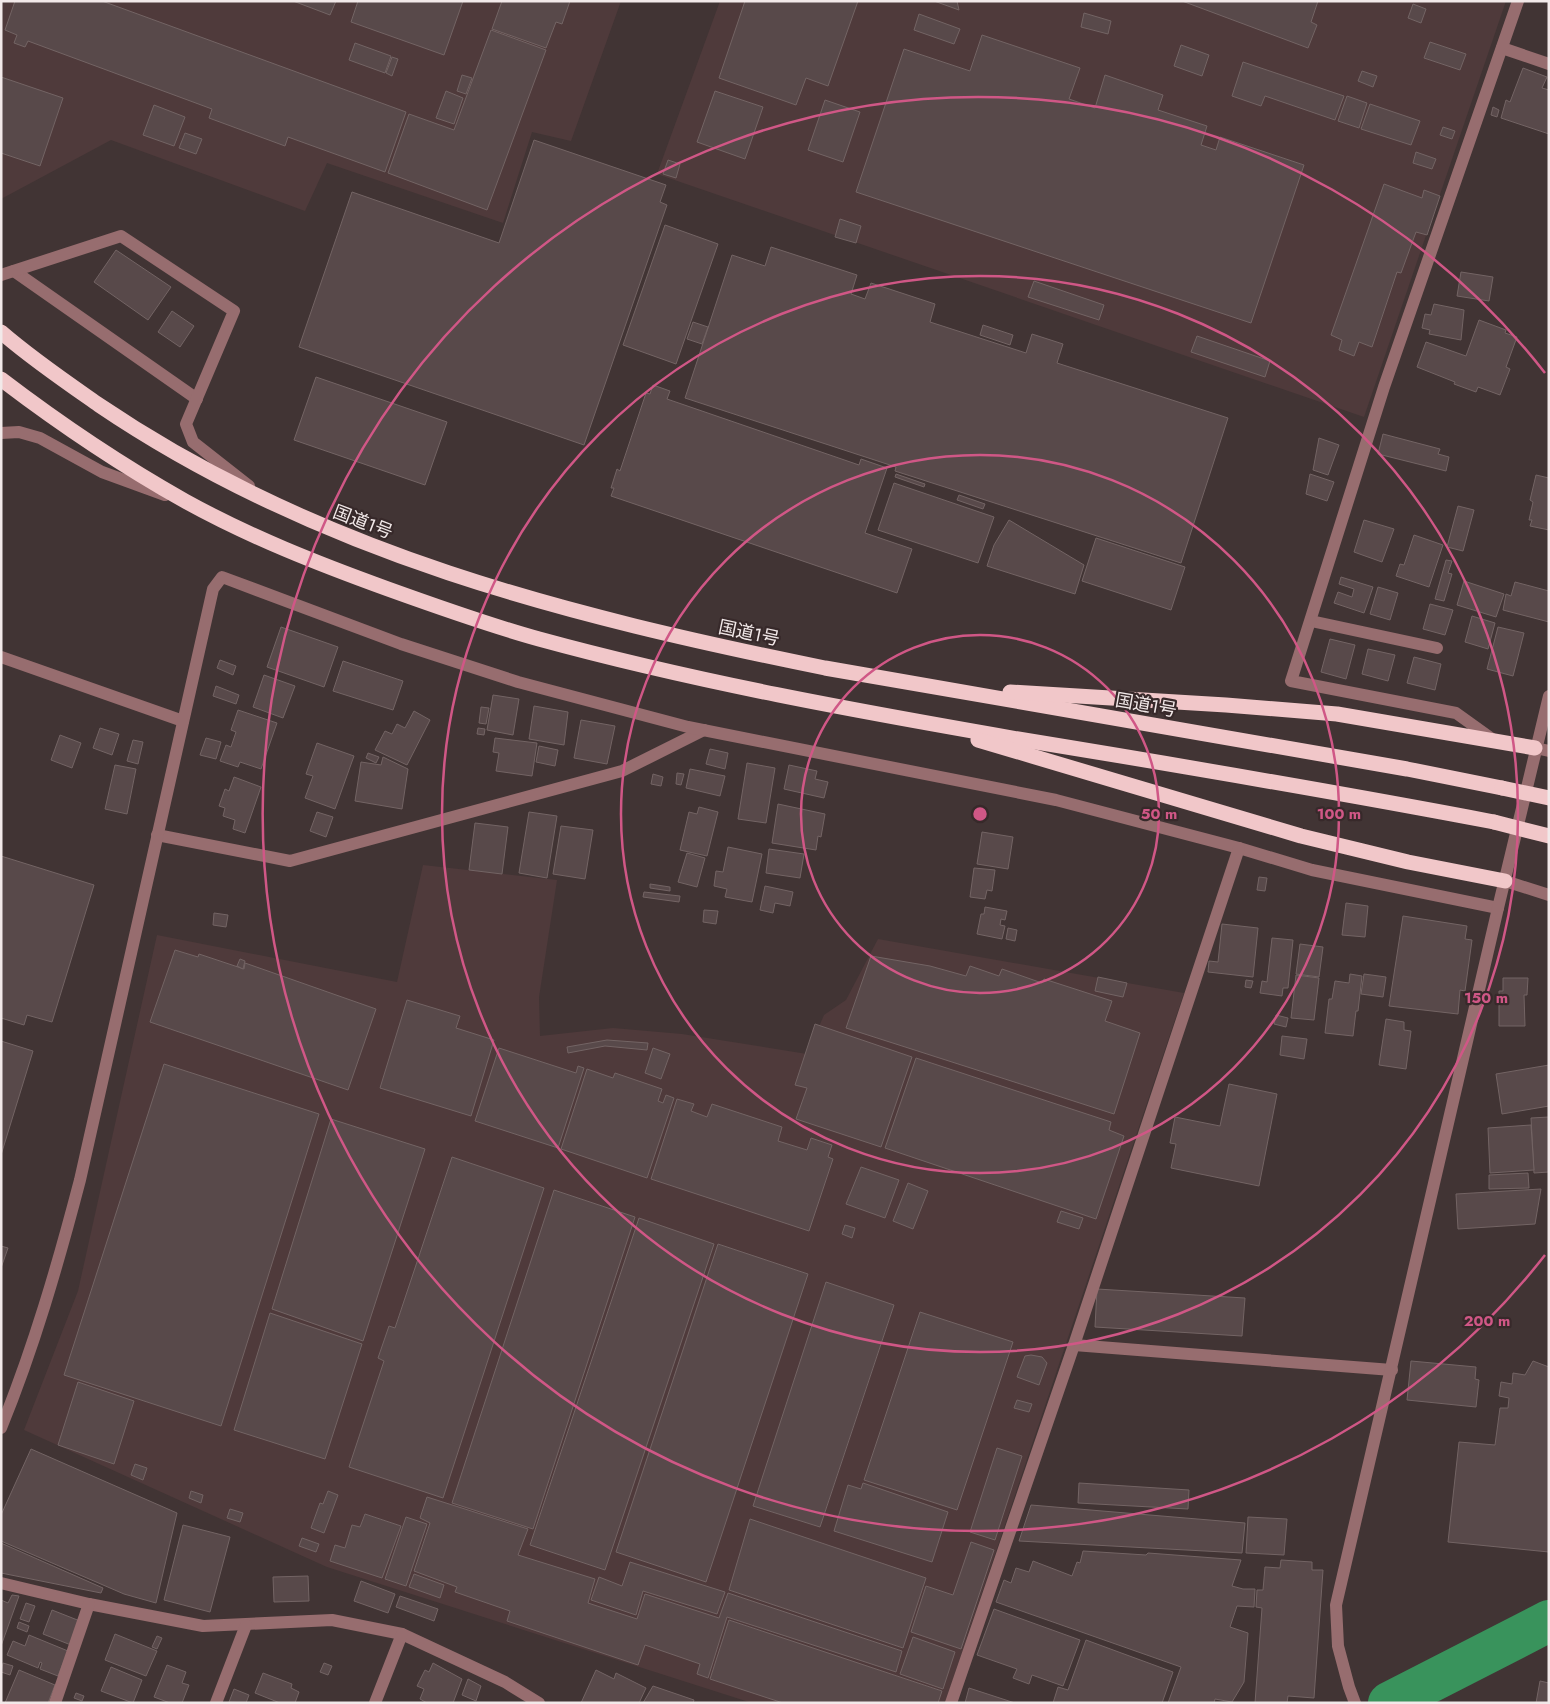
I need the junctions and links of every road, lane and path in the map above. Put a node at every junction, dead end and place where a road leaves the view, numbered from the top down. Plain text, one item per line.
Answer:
1 (1518, 1) edge
2 (1502, 48) junction
3 (1549, 64) edge
4 (14, 271) junction
5 (1, 275) edge
6 (1, 332) edge
7 (1, 379) edge
8 (197, 399) junction
9 (1, 434) edge
10 (189, 503) junction
11 (288, 512) junction
12 (1311, 621) junction
13 (1437, 648) dead end
14 (1, 657) edge
15 (924, 686) junction
16 (1549, 696) edge
17 (183, 721) junction
18 (916, 721) junction
19 (704, 730) junction
20 (1496, 742) junction
21 (1542, 750) edge
22 (1549, 798) edge
23 (158, 835) junction
24 (1549, 836) edge
25 (1239, 848) junction
26 (1505, 880) junction
27 (1549, 895) edge
28 (1498, 908) junction
29 (1074, 1345) junction
30 (1392, 1370) junction
31 (1, 1428) edge
32 (1, 1583) edge
33 (90, 1604) junction
34 (246, 1625) junction
35 (402, 1634) junction
36 (536, 1702) edge
37 (54, 1703) edge
38 (216, 1703) edge
39 (375, 1703) edge
40 (951, 1703) edge
41 (1355, 1703) edge

1 - 2 street
2 - 3 street
2 - 12 street
4 - 5 street
4 - 8 street
4 - 8 street
6 - 11 highway, 国道1号
7 - 10 highway
8 - 11 street
9 - 10 street
10 - 18 highway
11 - 15 highway, 国道1号
12 - 13 street
12 - 20 street
14 - 17 street
15 - 20 highway
15 - 22 highway, 国道1号, bridge
16 - 21 street
17 - 19 street
17 - 23 street
18 - 24 highway, bridge
18 - 26 highway
19 - 23 street
19 - 25 street
20 - 21 highway
21 - 26 street
23 - 31 street
25 - 28 street
25 - 29 street
26 - 27 street
26 - 28 street
28 - 30 street
29 - 30 street
29 - 40 street
30 - 41 street
32 - 33 street
33 - 34 street
33 - 37 street
34 - 35 street
34 - 38 street
35 - 36 street
35 - 39 street

